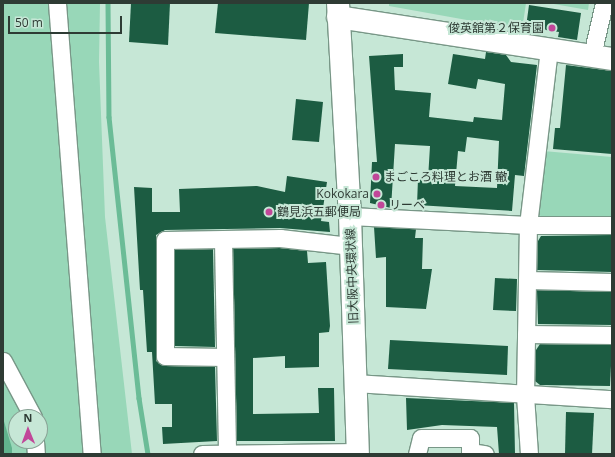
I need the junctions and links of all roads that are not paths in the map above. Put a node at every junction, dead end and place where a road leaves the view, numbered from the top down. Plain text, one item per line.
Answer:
1 (57, 3) edge
2 (604, 3) edge
3 (338, 10) edge
4 (549, 48) junction
5 (602, 57) edge
6 (350, 216) junction
7 (528, 225) junction
8 (612, 225) edge
9 (223, 241) junction
10 (350, 246) junction
11 (527, 280) junction
12 (612, 282) edge
13 (526, 334) junction
14 (612, 335) edge
15 (225, 356) junction
16 (3, 361) edge
17 (355, 383) junction
18 (525, 395) junction
19 (612, 399) edge
20 (29, 409) edge
21 (227, 451) junction
22 (358, 453) edge
23 (92, 454) edge
24 (202, 454) edge
25 (418, 454) edge
26 (485, 454) edge
27 (529, 454) edge

1 - 23 street
2 - 5 street
3 - 4 main road
3 - 6 main road, 旧大阪中央環状線
4 - 5 main road
4 - 7 street
6 - 7 street
6 - 10 main road, 旧大阪中央環状線
7 - 8 street
7 - 11 street
9 - 10 street
9 - 15 street
9 - 15 street
10 - 17 main road, 旧大阪中央環状線
11 - 12 street
11 - 13 street
13 - 14 street
13 - 18 street
15 - 21 street
16 - 20 street
17 - 18 street
17 - 22 main road, 旧大阪中央環状線
18 - 19 street
18 - 27 street
21 - 22 street
21 - 24 street
25 - 26 street

